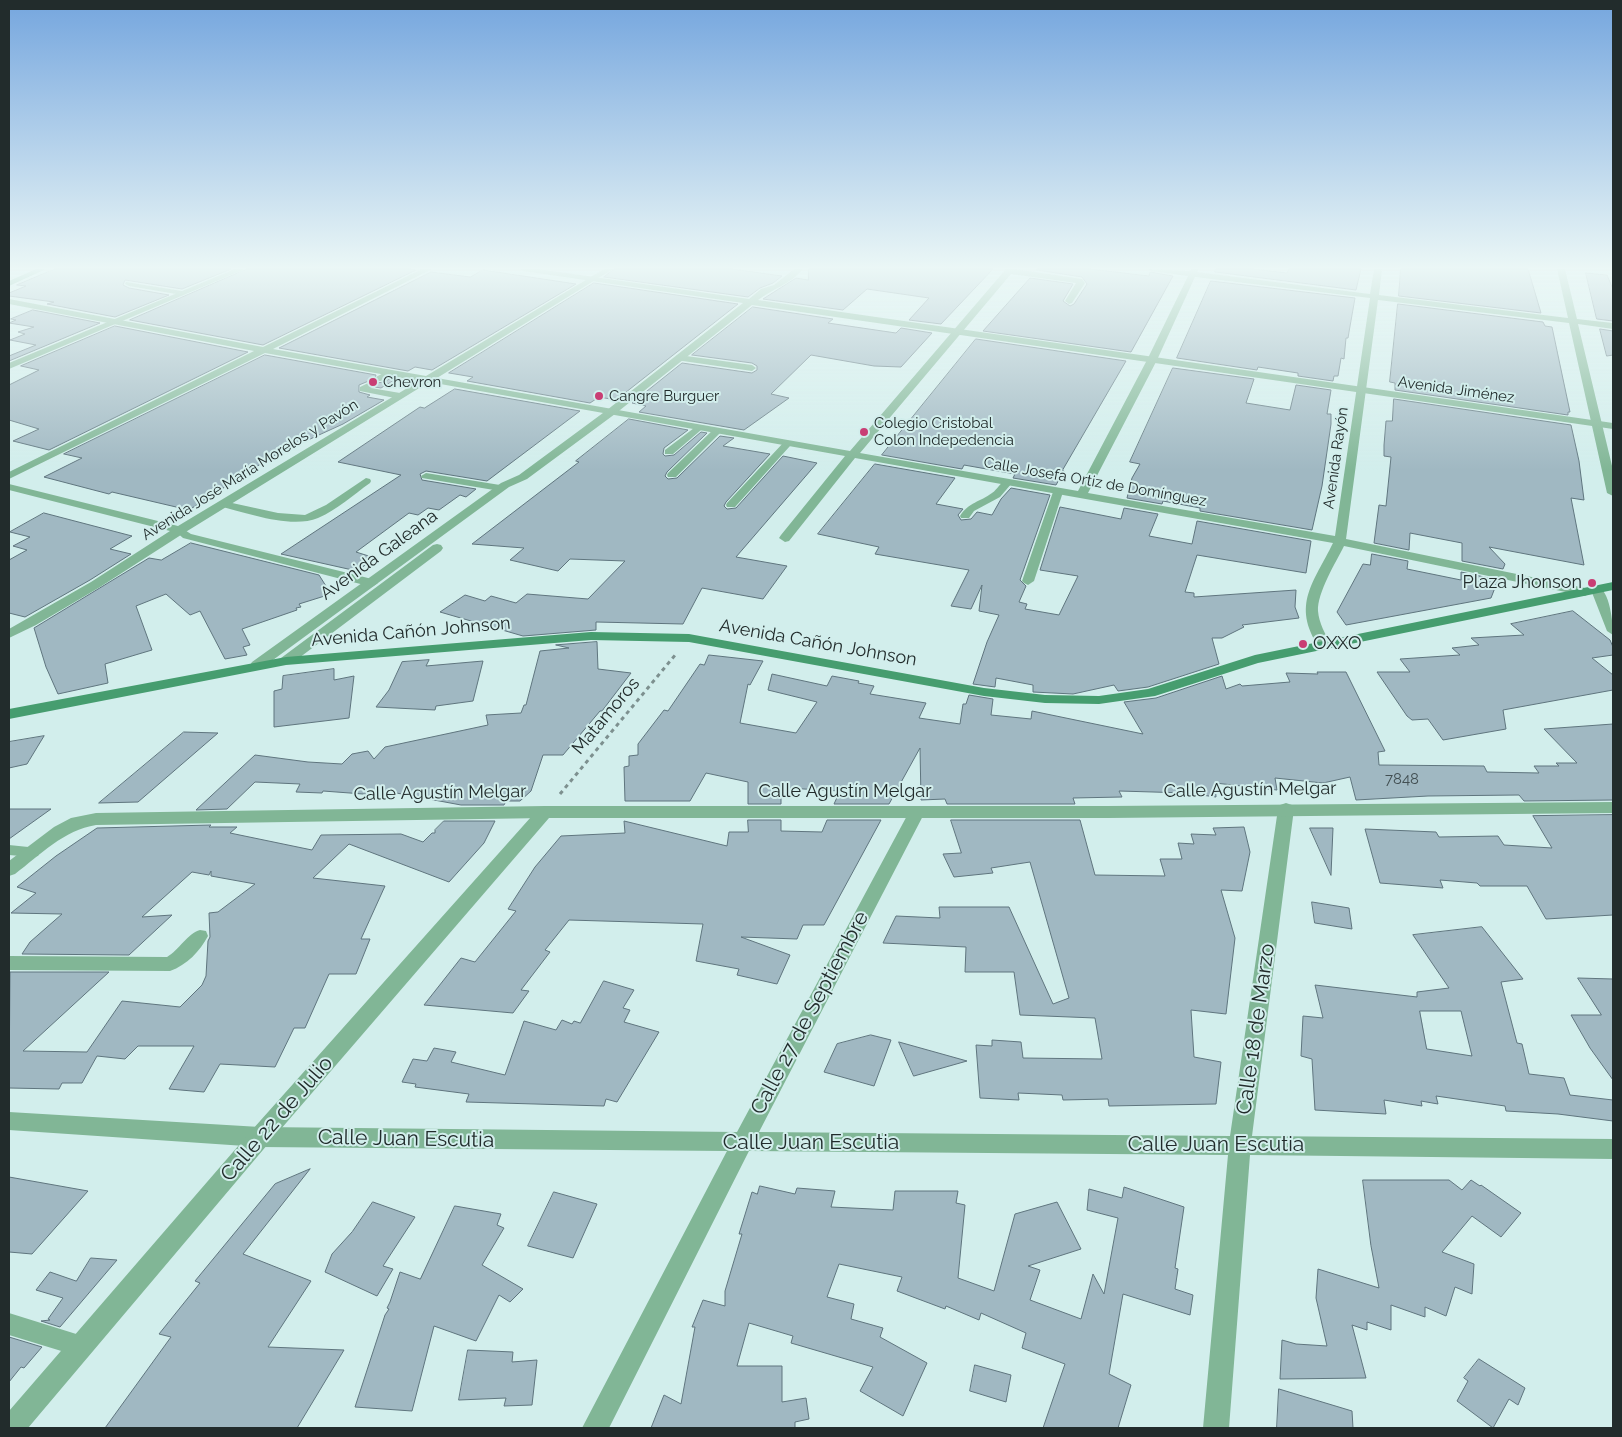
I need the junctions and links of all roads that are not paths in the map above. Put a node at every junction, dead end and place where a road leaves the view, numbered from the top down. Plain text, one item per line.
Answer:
1 (79, 336) edge
2 (188, 336) edge
3 (291, 336) edge
4 (499, 336) edge
5 (707, 336) edge
6 (955, 336) edge
7 (993, 336) edge
8 (1163, 336) edge
9 (1368, 336) edge
10 (1577, 336) edge
11 (263, 350) junction
12 (679, 358) junction
13 (1152, 360) junction
14 (9, 366) edge
15 (752, 368) dead end
16 (389, 373) junction
17 (379, 379) dead end
18 (427, 380) junction
19 (370, 385) dead end
20 (1360, 390) junction
21 (400, 396) junction
22 (611, 412) junction
23 (1597, 424) junction
24 (1613, 426) edge
25 (698, 428) junction
26 (717, 431) junction
27 (787, 444) junction
28 (669, 452) dead end
29 (852, 455) junction
30 (672, 474) dead end
31 (9, 476) edge
32 (426, 476) dead end
33 (523, 477) junction
34 (366, 481) dead end
35 (1007, 483) junction
36 (9, 487) edge
37 (500, 488) junction
38 (1058, 492) junction
39 (1613, 493) edge
40 (1081, 496) junction
41 (223, 504) junction
42 (731, 505) dead end
43 (965, 516) dead end
44 (180, 530) junction
45 (785, 538) dead end
46 (1340, 541) junction
47 (1028, 581) dead end
48 (372, 582) junction
49 (1613, 586) edge
50 (1591, 591) junction
51 (1613, 631) edge
52 (9, 634) edge
53 (1324, 644) junction
54 (286, 661) junction
55 (257, 665) junction
56 (9, 714) edge
57 (1613, 807) edge
58 (1286, 809) junction
59 (545, 812) junction
60 (917, 812) junction
61 (9, 850) edge
62 (32, 852) junction
63 (9, 870) edge
64 (200, 936) dead end
65 (9, 964) edge
66 (9, 1121) edge
67 (260, 1137) junction
68 (742, 1143) junction
69 (1240, 1145) junction
70 (1613, 1149) edge
71 (9, 1324) edge
72 (81, 1346) junction
73 (11, 1428) edge
74 (595, 1428) edge
75 (1216, 1428) edge

1 - 14 street
2 - 11 street, Calle Josefa Ortiz de Domínguez
3 - 11 street
4 - 18 street, Avenida José María Morelos y Pavón
5 - 12 street, Avenida Galeana
6 - 29 street
7 - 13 street, Avenida Jiménez
8 - 13 street
9 - 20 street, Avenida Rayón
10 - 23 street
11 - 16 street, Calle Josefa Ortiz de Domínguez
11 - 31 street
12 - 15 lane
12 - 22 street, Avenida Galeana
13 - 20 street, Avenida Jiménez
13 - 40 street
16 - 17 lane
16 - 18 street, Calle Josefa Ortiz de Domínguez
18 - 21 street, Avenida José María Morelos y Pavón
18 - 22 street, Calle Josefa Ortiz de Domínguez
19 - 21 lane
20 - 23 street, Avenida Jiménez
20 - 46 street, Avenida Rayón
21 - 41 street, Avenida José María Morelos y Pavón
22 - 25 street, Calle Josefa Ortiz de Domínguez
22 - 33 street, Avenida Galeana
23 - 24 street, Avenida Jiménez
23 - 39 street
25 - 26 street, Calle Josefa Ortiz de Domínguez
25 - 28 lane
26 - 27 street, Calle Josefa Ortiz de Domínguez
26 - 30 lane
27 - 29 street, Calle Josefa Ortiz de Domínguez
27 - 42 lane
29 - 35 street, Calle Josefa Ortiz de Domínguez
29 - 45 street
32 - 37 lane
33 - 37 street, Avenida Galeana
33 - 54 street, Avenida Galeana
34 - 41 lane
35 - 38 street, Calle Josefa Ortiz de Domínguez
35 - 43 lane
36 - 44 street
37 - 48 street, Avenida Galeana
38 - 40 street, Calle Josefa Ortiz de Domínguez
38 - 47 lane
40 - 46 street, Calle Josefa Ortiz de Domínguez
41 - 44 street, Avenida José María Morelos y Pavón
44 - 48 lane
44 - 52 street, Avenida José María Morelos y Pavón
46 - 50 street, Calle Josefa Ortiz de Domínguez
46 - 53 street, Avenida Rayón
48 - 55 street, Avenida Galeana
49 - 50 main road, Avenida Cañón Johnson
50 - 51 lane
50 - 53 main road, Avenida Cañón Johnson
53 - 54 main road, Avenida Cañón Johnson
54 - 55 main road, Avenida Cañón Johnson
55 - 56 main road, Avenida Cañón Johnson
57 - 58 street, Calle Agustín Melgar
58 - 60 street, Calle Agustín Melgar
58 - 69 street, Calle 18 de Marzo
59 - 60 street, Calle Agustín Melgar
59 - 62 street, Calle Agustín Melgar
59 - 67 street, Calle 22 de Julio
60 - 68 street, Calle 27 de Septiembre
61 - 62 lane
62 - 63 street
64 - 65 lane
66 - 67 street, Calle Juan Escutia
67 - 68 street, Calle Juan Escutia
67 - 72 street, Calle 22 de Julio
68 - 69 street, Calle Juan Escutia
68 - 74 street, Calle 27 de Septiembre
69 - 70 street, Calle Juan Escutia
69 - 75 street, Calle 18 de Marzo
71 - 72 lane
72 - 73 street, Calle 22 de Julio

